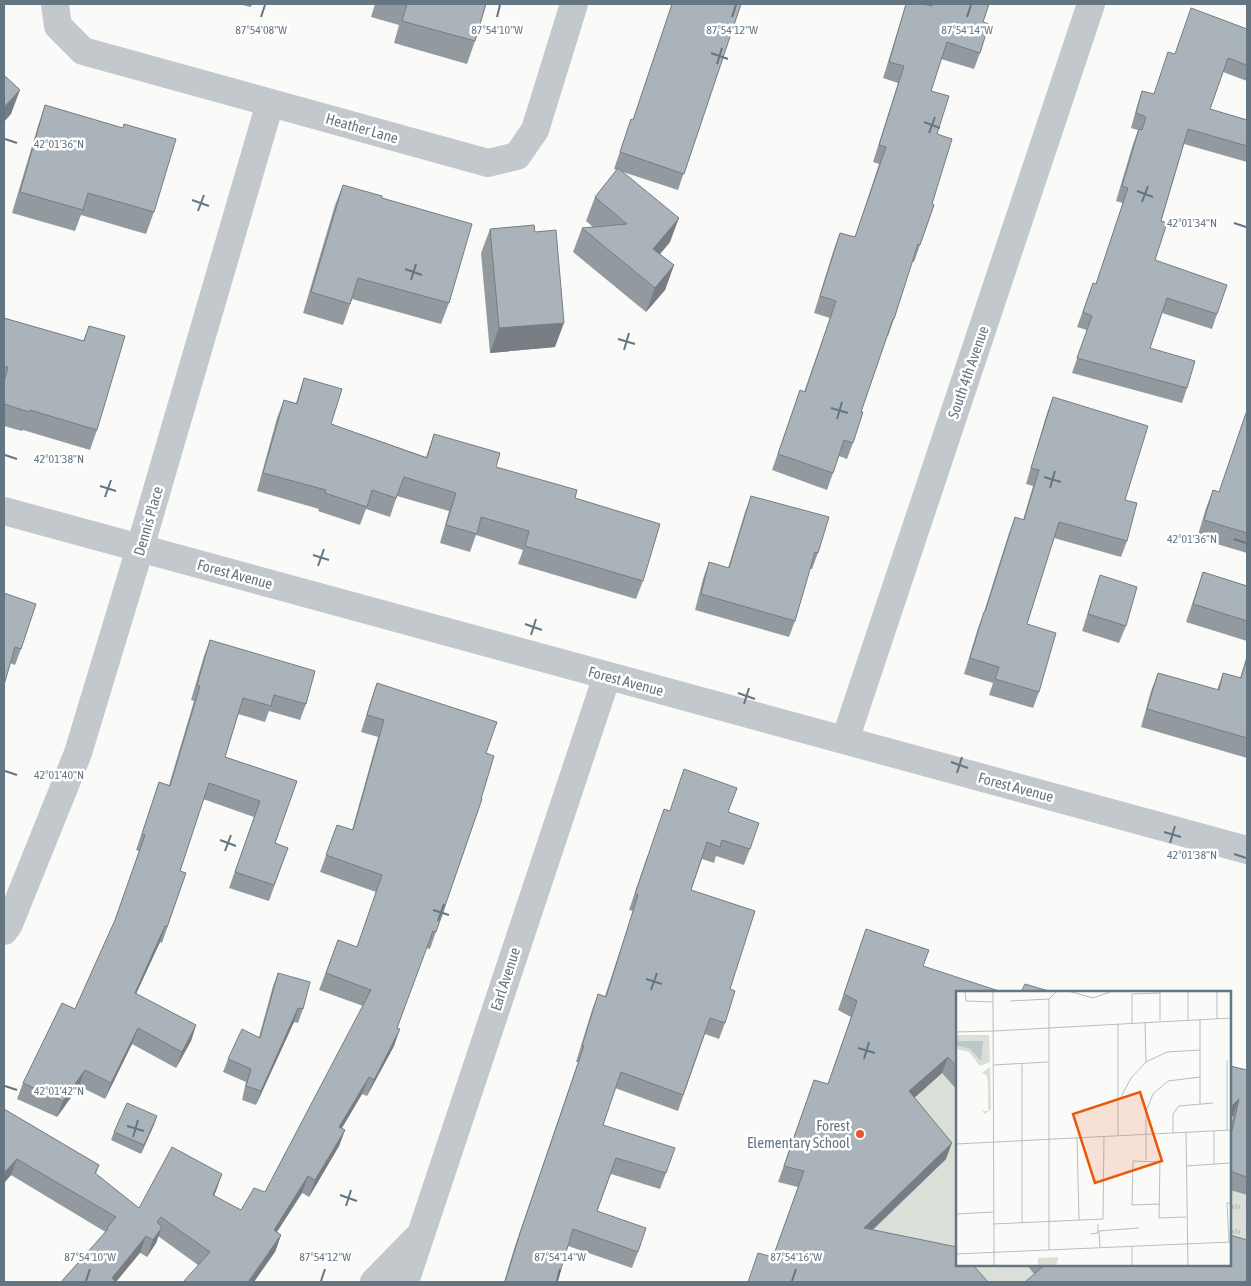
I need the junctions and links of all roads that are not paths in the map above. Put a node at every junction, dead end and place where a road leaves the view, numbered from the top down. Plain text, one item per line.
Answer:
1 (574, 4) edge
2 (1091, 4) edge
3 (57, 15) edge
4 (270, 103) junction
5 (4, 511) edge
6 (140, 548) junction
7 (607, 676) junction
8 (845, 740) junction
9 (1247, 850) edge
10 (4, 931) edge
11 (420, 1235) junction
12 (374, 1282) edge
13 (405, 1282) edge

1 - 4 street, Heather Lane
2 - 8 street, South 4th Avenue
3 - 4 street, Heather Lane
4 - 6 street, Dennis Place
5 - 6 street, Forest Avenue
6 - 7 street, Forest Avenue
6 - 10 street, Dennis Place
7 - 8 street, Forest Avenue
7 - 11 street, Earl Avenue
8 - 9 street, Forest Avenue
11 - 12 street
11 - 13 street, Earl Avenue

